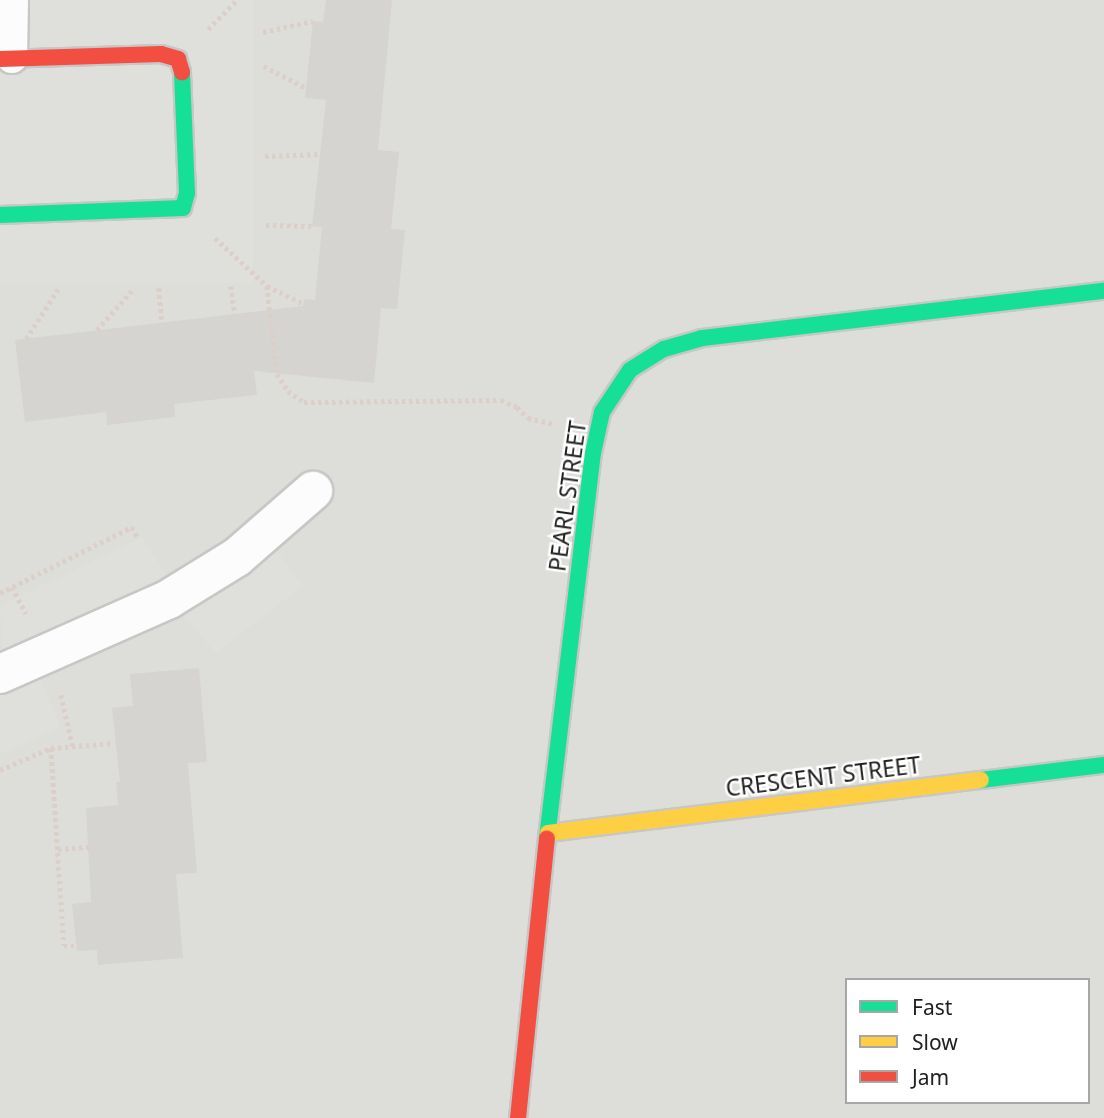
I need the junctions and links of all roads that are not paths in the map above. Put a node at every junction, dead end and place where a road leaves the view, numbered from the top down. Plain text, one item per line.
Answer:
1 (13, 0) edge
2 (6, 58) edge
3 (0, 215) edge
4 (1104, 291) edge
5 (313, 491) dead end
6 (0, 674) edge
7 (1104, 765) edge
8 (548, 833) junction
9 (519, 1118) edge

1 - 2 lane
2 - 3 street
4 - 8 street, PEARL STREET
5 - 6 street
7 - 8 street, CRESCENT STREET
8 - 9 street, PEARL STREET

